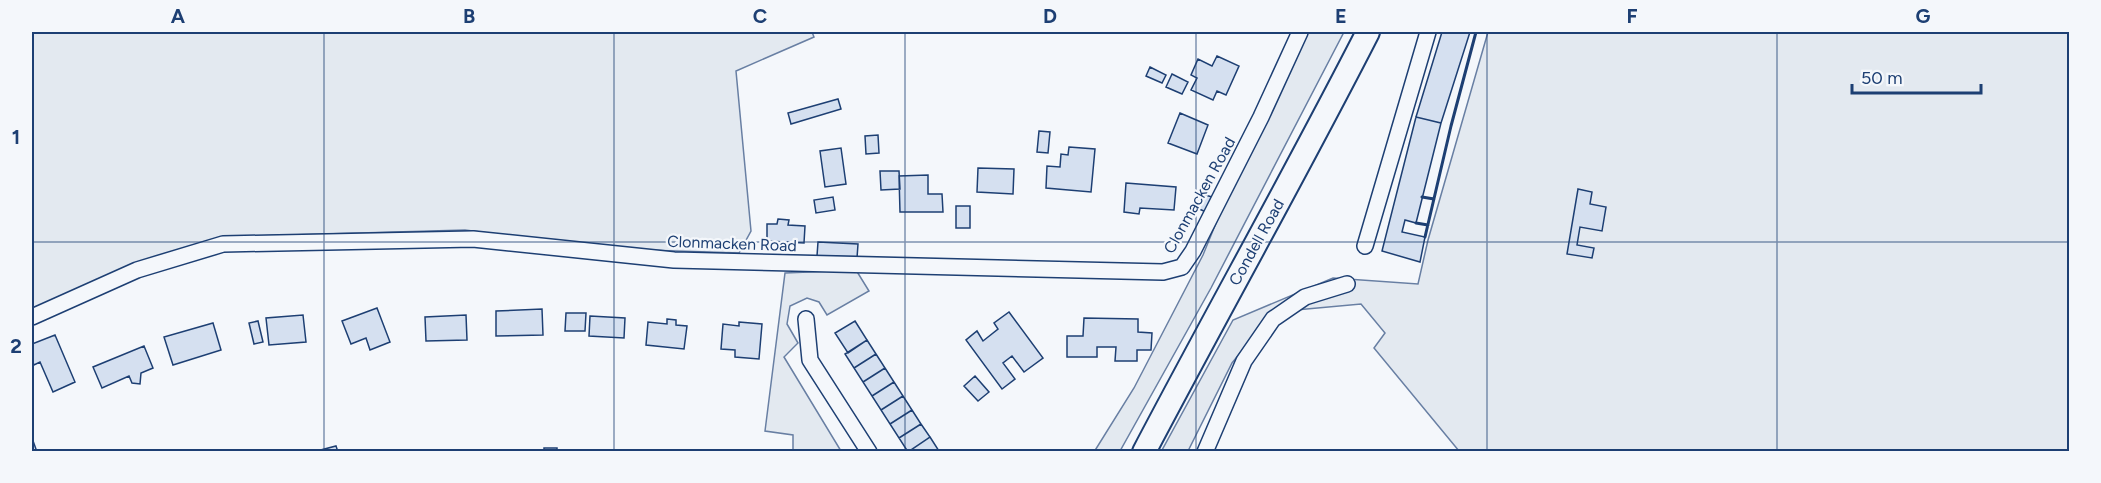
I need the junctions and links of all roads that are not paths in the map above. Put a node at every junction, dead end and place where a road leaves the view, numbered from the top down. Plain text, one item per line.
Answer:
1 (1300, 32) edge
2 (1368, 32) edge
3 (1428, 32) edge
4 (1365, 246) dead end
5 (1347, 284) dead end
6 (32, 317) edge
7 (806, 319) dead end
8 (869, 452) edge
9 (1144, 452) edge
10 (1205, 452) edge

1 - 6 street, Clonmacken Road
2 - 9 main road, Condell Road
3 - 4 street
5 - 10 street
7 - 8 street

